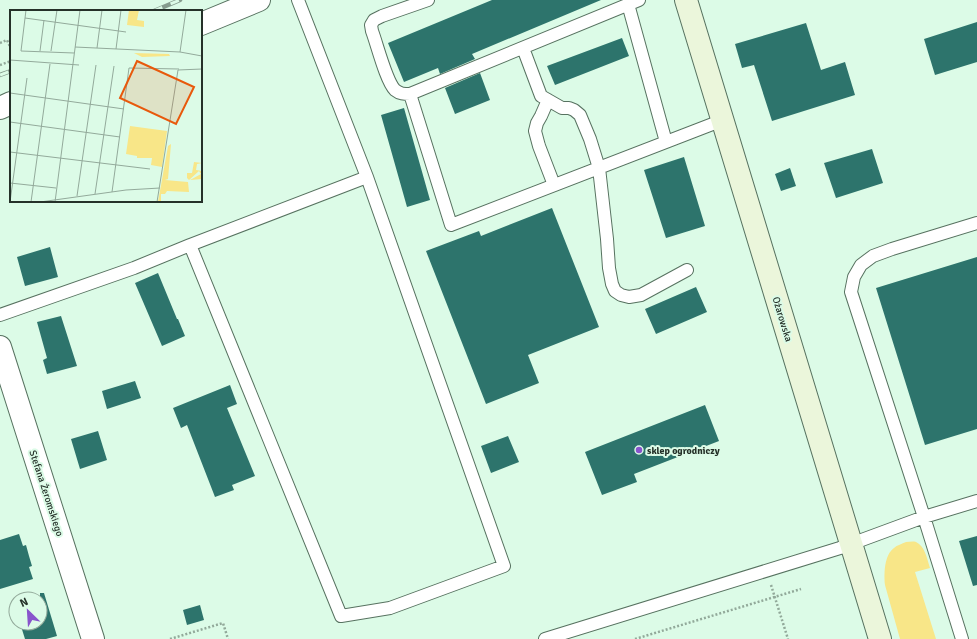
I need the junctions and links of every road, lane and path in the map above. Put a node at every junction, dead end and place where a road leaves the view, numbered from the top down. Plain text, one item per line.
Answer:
1 (259, 0) edge
2 (298, 0) edge
3 (428, 0) edge
4 (686, 0) edge
5 (634, 2) edge
6 (202, 24) edge
7 (0, 43) edge
8 (10, 47) edge
9 (523, 48) junction
10 (10, 61) edge
11 (0, 65) edge
12 (410, 94) junction
13 (548, 100) junction
14 (10, 103) edge
15 (0, 108) edge
16 (723, 120) junction
17 (666, 142) junction
18 (599, 168) junction
19 (367, 177) junction
20 (554, 185) junction
21 (977, 223) edge
22 (190, 245) junction
23 (687, 270) dead end
24 (0, 315) edge
25 (0, 347) edge
26 (977, 501) edge
27 (924, 517) junction
28 (852, 544) junction
29 (767, 571) junction
30 (801, 589) dead end
31 (775, 596) junction
32 (93, 639) edge
33 (170, 639) edge
34 (228, 639) edge
35 (545, 639) edge
36 (635, 639) edge
37 (788, 639) edge
38 (880, 639) edge
39 (962, 639) edge

1 - 6 street
2 - 19 lane
3 - 12 lane
4 - 16 main road, Ożarowska
5 - 9 lane
5 - 17 lane
7 - 8 path
9 - 12 lane
9 - 13 lane
10 - 11 path
12 - 20 lane
13 - 18 lane
13 - 20 lane
14 - 15 street
16 - 17 lane
16 - 28 main road, Ożarowska
17 - 18 lane
18 - 20 lane
18 - 23 lane
19 - 22 lane
19 - 22 lane
21 - 27 lane
22 - 24 lane
25 - 32 street, Stefana Żeromskiego
26 - 27 lane
27 - 28 lane
27 - 39 lane
28 - 29 lane
28 - 38 main road, Ożarowska
29 - 31 path
29 - 35 lane
30 - 31 path
31 - 36 path
31 - 37 path
33 - 34 path

